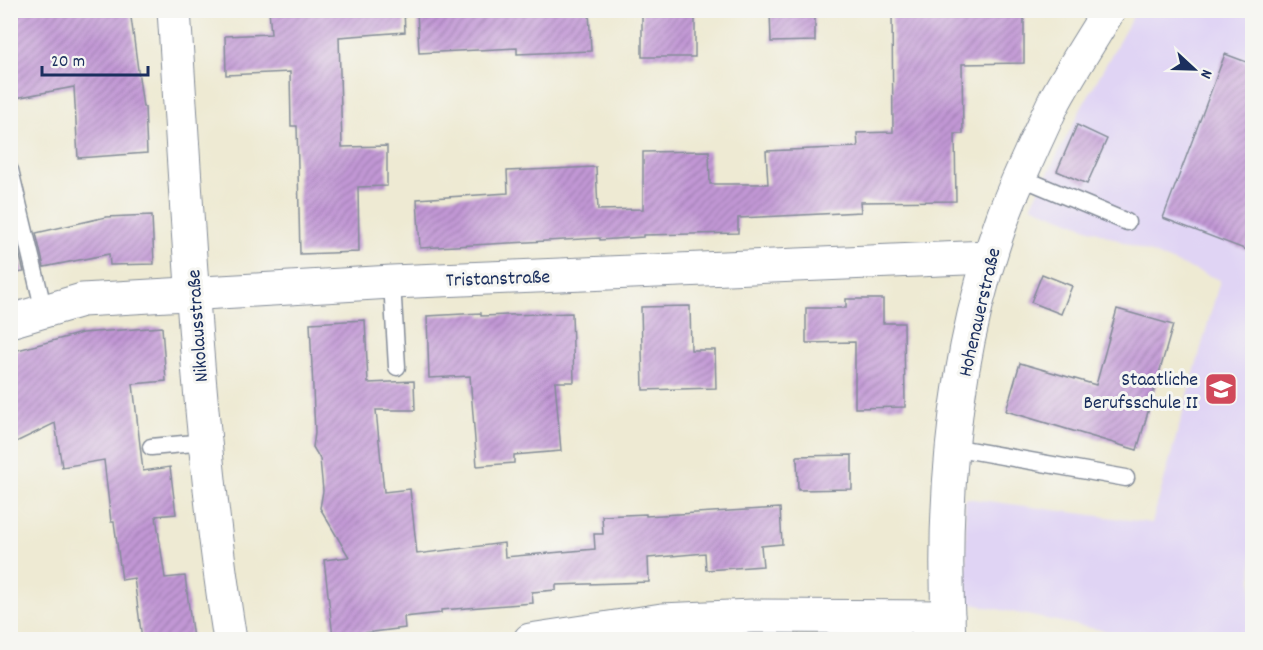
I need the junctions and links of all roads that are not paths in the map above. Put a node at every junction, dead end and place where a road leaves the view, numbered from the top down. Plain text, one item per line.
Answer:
1 (174, 10) edge
2 (1109, 10) edge
3 (10, 170) edge
4 (1020, 177) junction
5 (1127, 222) dead end
6 (989, 257) junction
7 (392, 282) junction
8 (193, 294) junction
9 (44, 311) junction
10 (10, 321) edge
11 (397, 367) dead end
12 (205, 442) junction
13 (151, 447) dead end
14 (952, 447) junction
15 (1126, 478) dead end
16 (948, 628) edge
17 (230, 639) edge
18 (530, 639) edge

1 - 8 street, Nikolausstraße
2 - 4 street, Hohenauerstraße
3 - 9 lane
4 - 5 lane
4 - 6 street, Hohenauerstraße
6 - 7 street, Tristanstraße
6 - 14 street, Hohenauerstraße
7 - 8 street, Tristanstraße
7 - 11 lane
8 - 9 street, Tristanstraße
8 - 12 street, Nikolausstraße
9 - 10 street, Tristanstraße
12 - 13 lane
12 - 17 street, Nikolausstraße
14 - 15 lane
14 - 16 street, Hohenauerstraße
16 - 18 street

